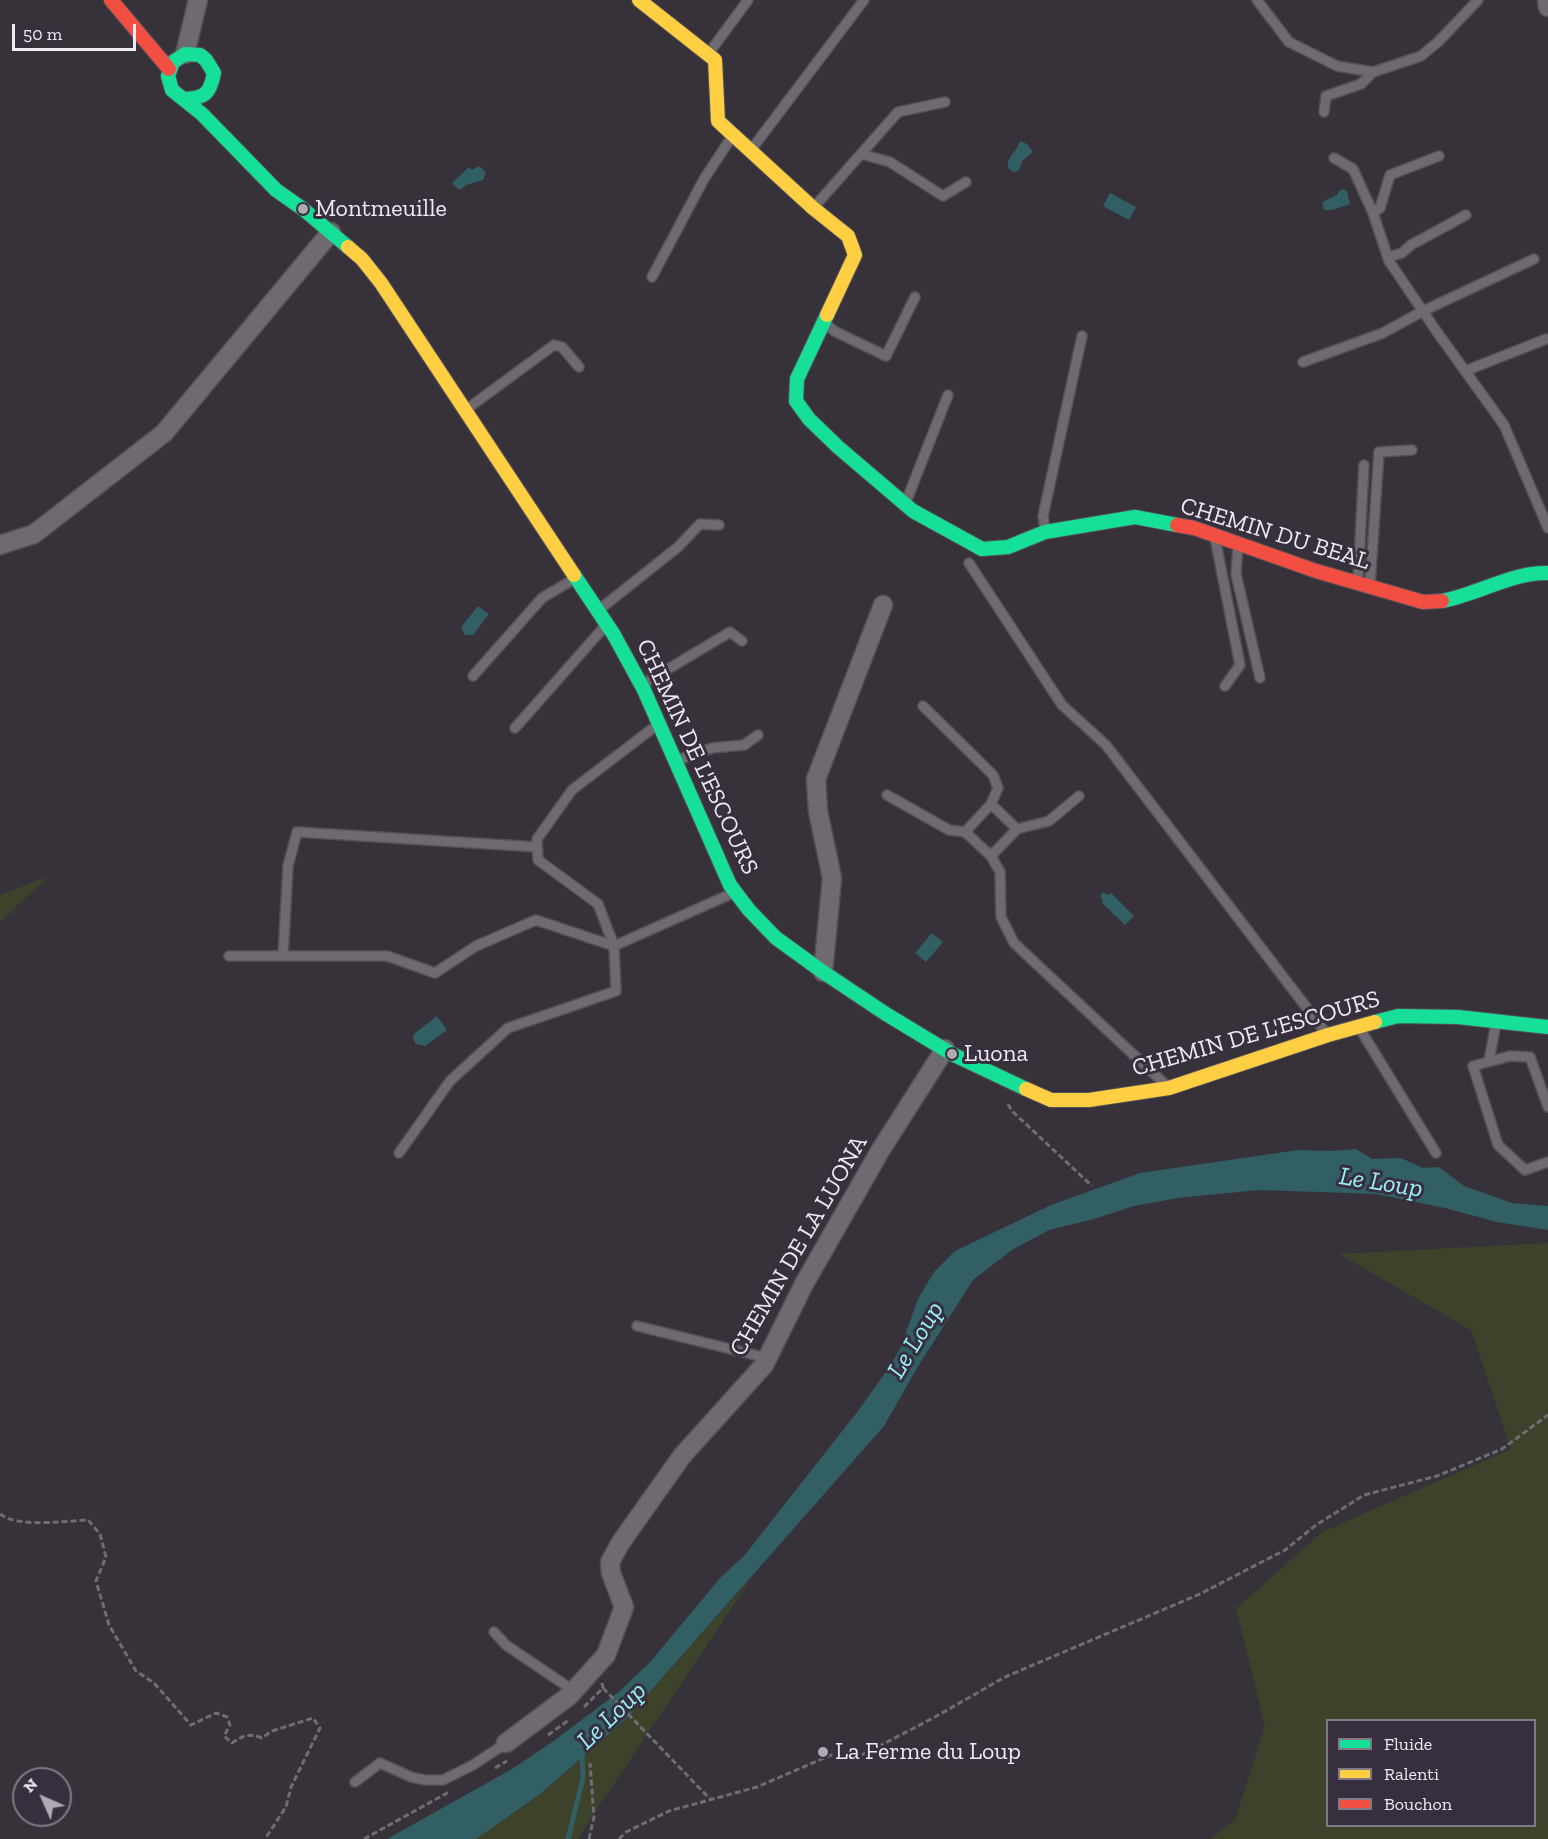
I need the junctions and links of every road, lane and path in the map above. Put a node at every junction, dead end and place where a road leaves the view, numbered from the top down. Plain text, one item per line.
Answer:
1 (111, 0) edge
2 (198, 0) edge
3 (639, 0) edge
4 (748, 0) edge
5 (864, 0) edge
6 (1257, 0) edge
7 (1478, 0) edge
8 (1547, 0) edge
9 (1548, 8) edge
10 (185, 54) junction
11 (708, 55) junction
12 (169, 69) junction
13 (1373, 72) junction
14 (211, 88) junction
15 (184, 99) junction
16 (945, 102) dead end
17 (1324, 112) dead end
18 (733, 135) junction
19 (229, 140) junction
20 (750, 152) junction
21 (861, 154) junction
22 (1439, 156) dead end
23 (1334, 158) dead end
24 (966, 182) dead end
25 (813, 208) junction
26 (1373, 213) junction
27 (1466, 215) dead end
28 (331, 232) junction
29 (1388, 257) junction
30 (1534, 259) dead end
31 (652, 277) dead end
32 (915, 297) dead end
33 (1423, 310) junction
34 (824, 322) junction
35 (1082, 336) dead end
36 (1546, 339) dead end
37 (1303, 362) dead end
38 (579, 367) dead end
39 (1466, 371) junction
40 (948, 395) dead end
41 (465, 410) junction
42 (1412, 450) dead end
43 (1364, 465) dead end
44 (905, 504) junction
45 (719, 525) dead end
46 (1548, 528) edge
47 (1045, 532) junction
48 (1215, 535) junction
49 (1238, 544) junction
50 (0, 545) edge
51 (969, 563) dead end
52 (1548, 573) edge
53 (576, 578) junction
54 (1364, 585) junction
55 (883, 606) dead end
56 (598, 611) junction
57 (607, 624) junction
58 (742, 641) dead end
59 (473, 676) dead end
60 (1260, 678) dead end
61 (641, 685) junction
62 (1225, 686) dead end
63 (923, 706) dead end
64 (659, 723) junction
65 (515, 728) dead end
66 (758, 735) dead end
67 (675, 761) junction
68 (887, 795) dead end
69 (1078, 796) dead end
70 (991, 804) junction
71 (1017, 829) junction
72 (965, 832) junction
73 (537, 847) junction
74 (991, 856) junction
75 (735, 892) junction
76 (614, 946) junction
77 (228, 956) dead end
78 (283, 956) junction
79 (824, 972) junction
80 (1497, 1021) junction
81 (1359, 1026) junction
82 (1548, 1027) edge
83 (1328, 1035) junction
84 (945, 1049) junction
85 (1489, 1061) junction
86 (1168, 1088) junction
87 (1006, 1101) dead end
88 (1548, 1107) edge
89 (399, 1153) dead end
90 (1436, 1153) dead end
91 (1548, 1162) edge
92 (1092, 1186) dead end
93 (637, 1326) dead end
94 (767, 1358) junction
95 (1548, 1415) edge
96 (0, 1514) edge
97 (494, 1632) dead end
98 (574, 1690) junction
99 (591, 1700) dead end
100 (506, 1743) joint
101 (590, 1763) dead end
102 (356, 1782) dead end
103 (711, 1800) junction
104 (265, 1839) edge
105 (589, 1839) edge
106 (619, 1839) edge

1 - 12 street, CHEMIN DE L'ESCOURS
2 - 10 street
3 - 11 street
4 - 11 lane
5 - 20 lane
6 - 13 lane
7 - 13 lane
8 - 9 street
10 - 12 street
10 - 14 street, CHEMIN DE L'ESCOURS
11 - 18 street, CHEMIN DU BEAL
12 - 15 street, CHEMIN DE L'ESCOURS
13 - 17 lane
14 - 15 street
14 - 19 street, CHEMIN DE L'ESCOURS
15 - 19 street, CHEMIN DE L'ESCOURS
16 - 21 lane
18 - 20 street, CHEMIN DU BEAL
18 - 31 lane
19 - 28 street, CHEMIN DE L'ESCOURS
20 - 25 street, CHEMIN DU BEAL
21 - 24 lane
21 - 25 lane
22 - 26 lane
23 - 26 lane
25 - 34 street, CHEMIN DU BEAL
26 - 29 lane
27 - 29 lane
28 - 41 street, CHEMIN DE L'ESCOURS
28 - 50 street
29 - 33 lane
30 - 33 lane
32 - 34 lane
33 - 37 lane
33 - 39 lane
34 - 44 street, CHEMIN DU BEAL
35 - 47 lane
36 - 39 lane
38 - 41 lane
39 - 46 lane
40 - 44 lane
41 - 53 street, CHEMIN DE L'ESCOURS
42 - 54 lane
43 - 54 lane
44 - 47 street, CHEMIN DU BEAL
45 - 56 lane
47 - 48 street, CHEMIN DU BEAL
48 - 49 street, CHEMIN DU BEAL
48 - 62 lane
49 - 54 street, CHEMIN DU BEAL
49 - 60 lane
51 - 83 lane
52 - 54 street, CHEMIN DU BEAL
53 - 56 street, CHEMIN DE L'ESCOURS
53 - 59 lane
55 - 79 street
56 - 57 street, CHEMIN DE L'ESCOURS
57 - 61 street, CHEMIN DE L'ESCOURS
57 - 65 lane
58 - 61 lane
61 - 64 street, CHEMIN DE L'ESCOURS
63 - 70 lane
64 - 67 street, CHEMIN DE L'ESCOURS
64 - 73 lane
66 - 67 lane
67 - 75 street, CHEMIN DE L'ESCOURS
68 - 72 lane
69 - 71 lane
70 - 71 lane
70 - 72 lane
71 - 74 lane
72 - 74 lane
73 - 76 lane
73 - 78 lane
74 - 86 lane
75 - 76 lane
75 - 79 street, CHEMIN DE L'ESCOURS
76 - 78 lane
76 - 89 lane
77 - 78 lane
79 - 84 street, CHEMIN DE L'ESCOURS
80 - 81 street, CHEMIN DE L'ESCOURS
80 - 82 street, CHEMIN DE L'ESCOURS
80 - 85 lane
81 - 83 street, CHEMIN DE L'ESCOURS
81 - 90 lane
83 - 86 street, CHEMIN DE L'ESCOURS
84 - 86 street, CHEMIN DE L'ESCOURS
84 - 94 street, CHEMIN DE LA LUONA
85 - 88 lane
85 - 91 lane
87 - 92 path
93 - 94 lane
94 - 98 street, CHEMIN DE LA LUONA
95 - 103 path
96 - 104 path
97 - 98 lane
98 - 100 street, CHEMIN DE LA LUONA
99 - 103 path
100 - 102 lane
101 - 105 path
103 - 106 path

